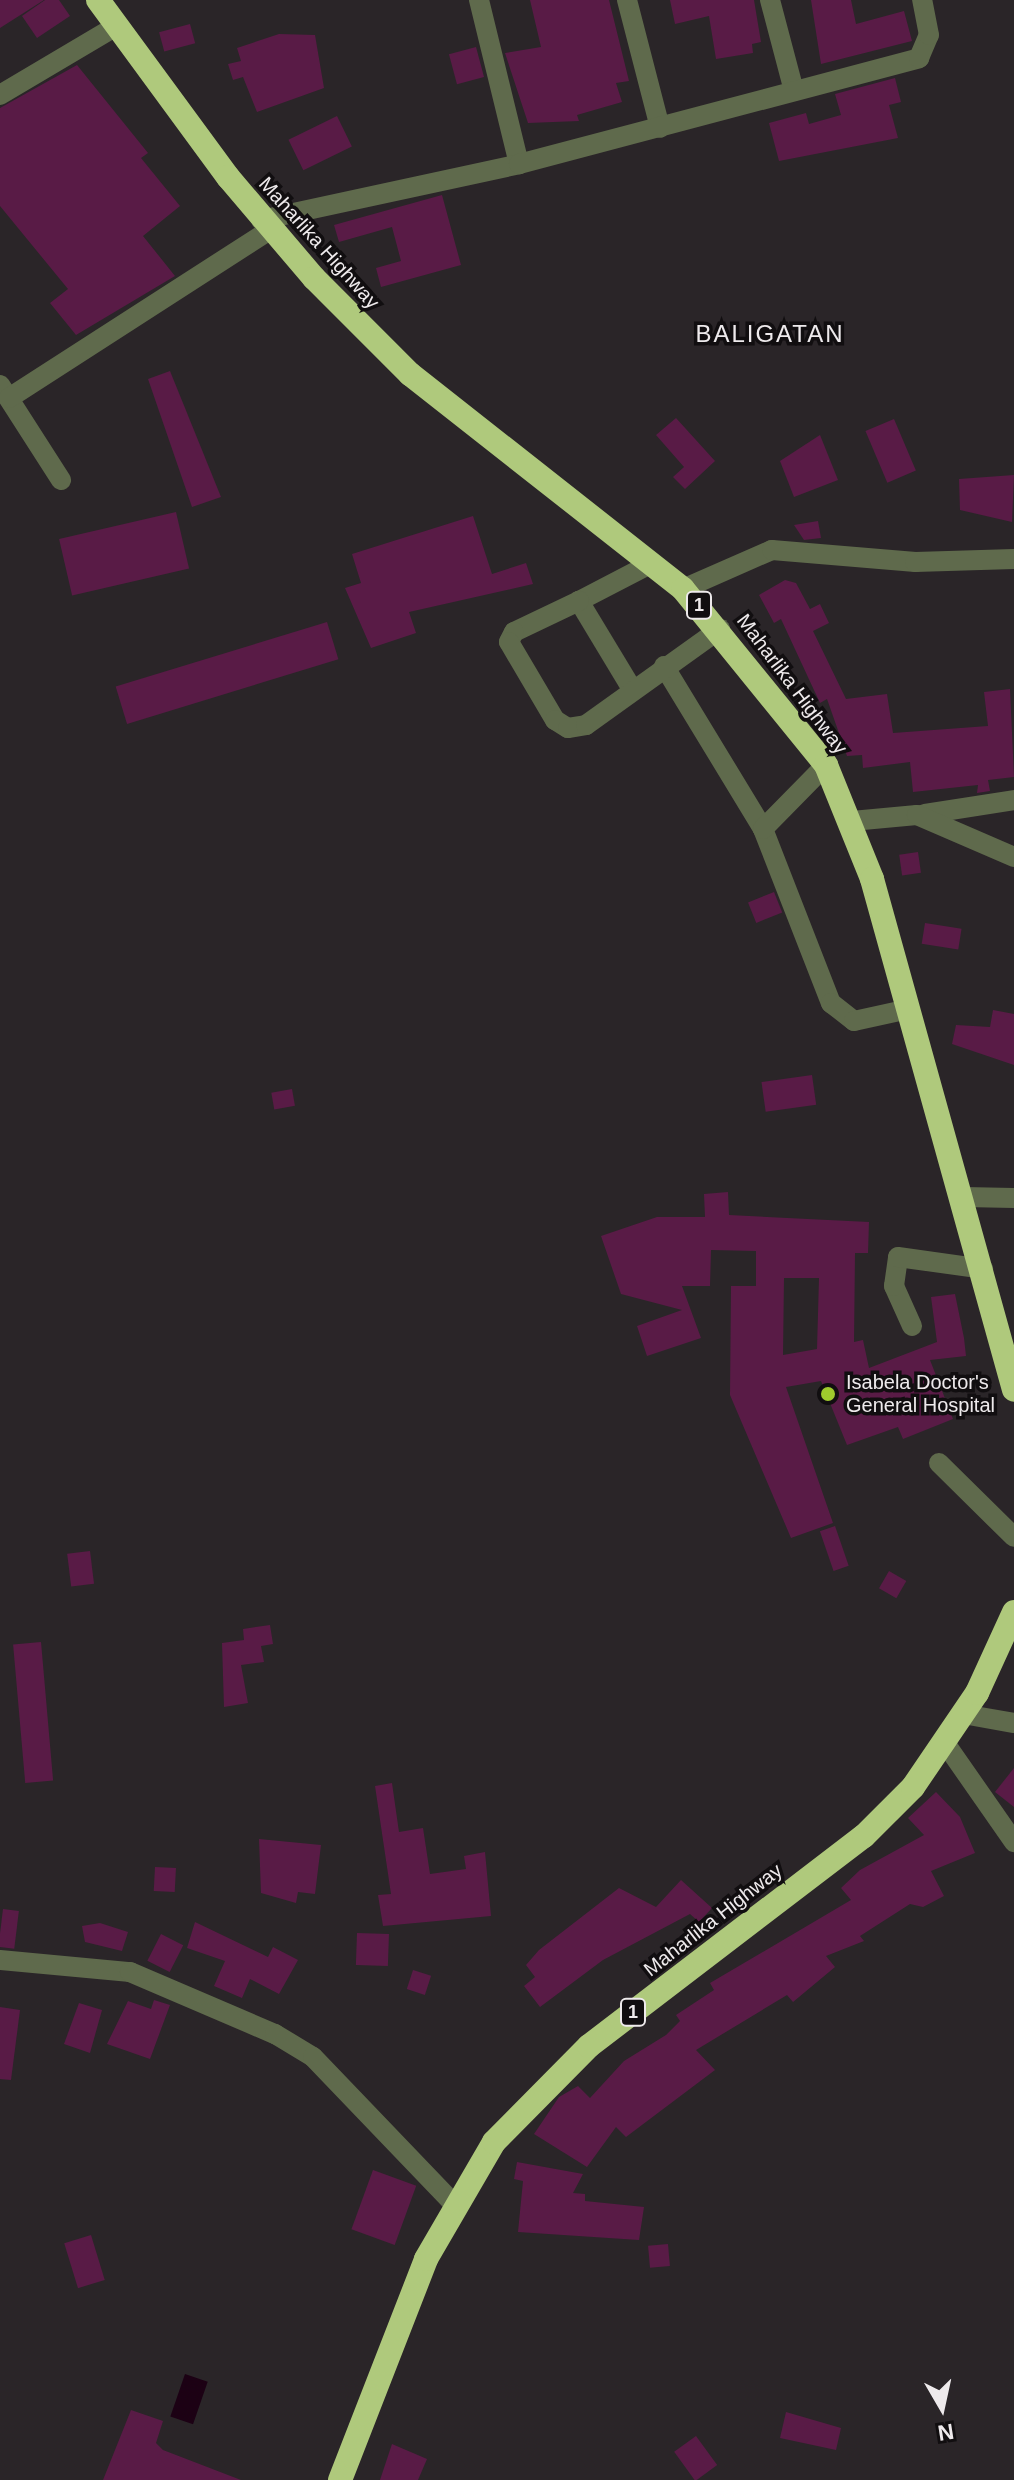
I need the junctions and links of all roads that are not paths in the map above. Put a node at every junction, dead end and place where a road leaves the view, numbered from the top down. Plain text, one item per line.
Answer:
1 (98, 0) edge
2 (479, 0) edge
3 (627, 0) edge
4 (770, 0) edge
5 (922, 0) edge
6 (116, 26) junction
7 (794, 91) junction
8 (0, 95) edge
9 (660, 128) junction
10 (519, 164) junction
11 (265, 225) junction
12 (5, 392) edge
13 (61, 480) dead end
14 (1014, 559) edge
15 (650, 564) junction
16 (683, 589) junction
17 (579, 601) junction
18 (720, 629) junction
19 (664, 666) junction
20 (632, 689) junction
21 (826, 765) junction
22 (1014, 800) edge
23 (917, 815) junction
24 (852, 821) junction
25 (763, 829) junction
26 (1014, 857) edge
27 (909, 1009) junction
28 (964, 1197) junction
29 (1014, 1198) edge
30 (983, 1269) junction
31 (912, 1326) dead end
32 (1008, 1347) edge
33 (1014, 1390) edge
34 (939, 1463) dead end
35 (1014, 1537) edge
36 (1014, 1612) edge
37 (963, 1714) junction
38 (1014, 1723) edge
39 (945, 1743) junction
40 (1014, 1842) edge
41 (0, 1960) edge
42 (454, 2204) junction
43 (340, 2480) edge

1 - 6 highway, Maharlika Highway / 1
2 - 10 street
3 - 9 street
4 - 7 street
5 - 7 street
6 - 8 street
6 - 11 highway, Maharlika Highway / 1
7 - 9 street
9 - 10 street
10 - 11 street
11 - 12 street
11 - 15 highway, Maharlika Highway / 1
12 - 13 street
14 - 16 street
15 - 16 highway, Maharlika Highway / 1
15 - 17 street
16 - 18 highway, Maharlika Highway / 1
17 - 20 street
17 - 20 street
18 - 19 street
18 - 21 highway, Maharlika Highway / 1
19 - 20 street
19 - 25 street
21 - 24 highway, Maharlika Highway / 1
21 - 25 street
22 - 23 street
23 - 24 street
23 - 26 street
24 - 27 highway, Maharlika Highway / 1
25 - 27 street
27 - 28 highway, Maharlika Highway / 1
28 - 29 street
28 - 30 highway, Maharlika Highway / 1
30 - 31 street
30 - 32 highway, Maharlika Highway / 1
32 - 33 highway, Maharlika Highway / 1
34 - 35 street
36 - 37 highway, Maharlika Highway / 1
37 - 38 street
37 - 39 highway, Maharlika Highway / 1
39 - 40 street
39 - 42 highway, Maharlika Highway / 1
41 - 42 street
42 - 43 highway, Maharlika Highway / 1

